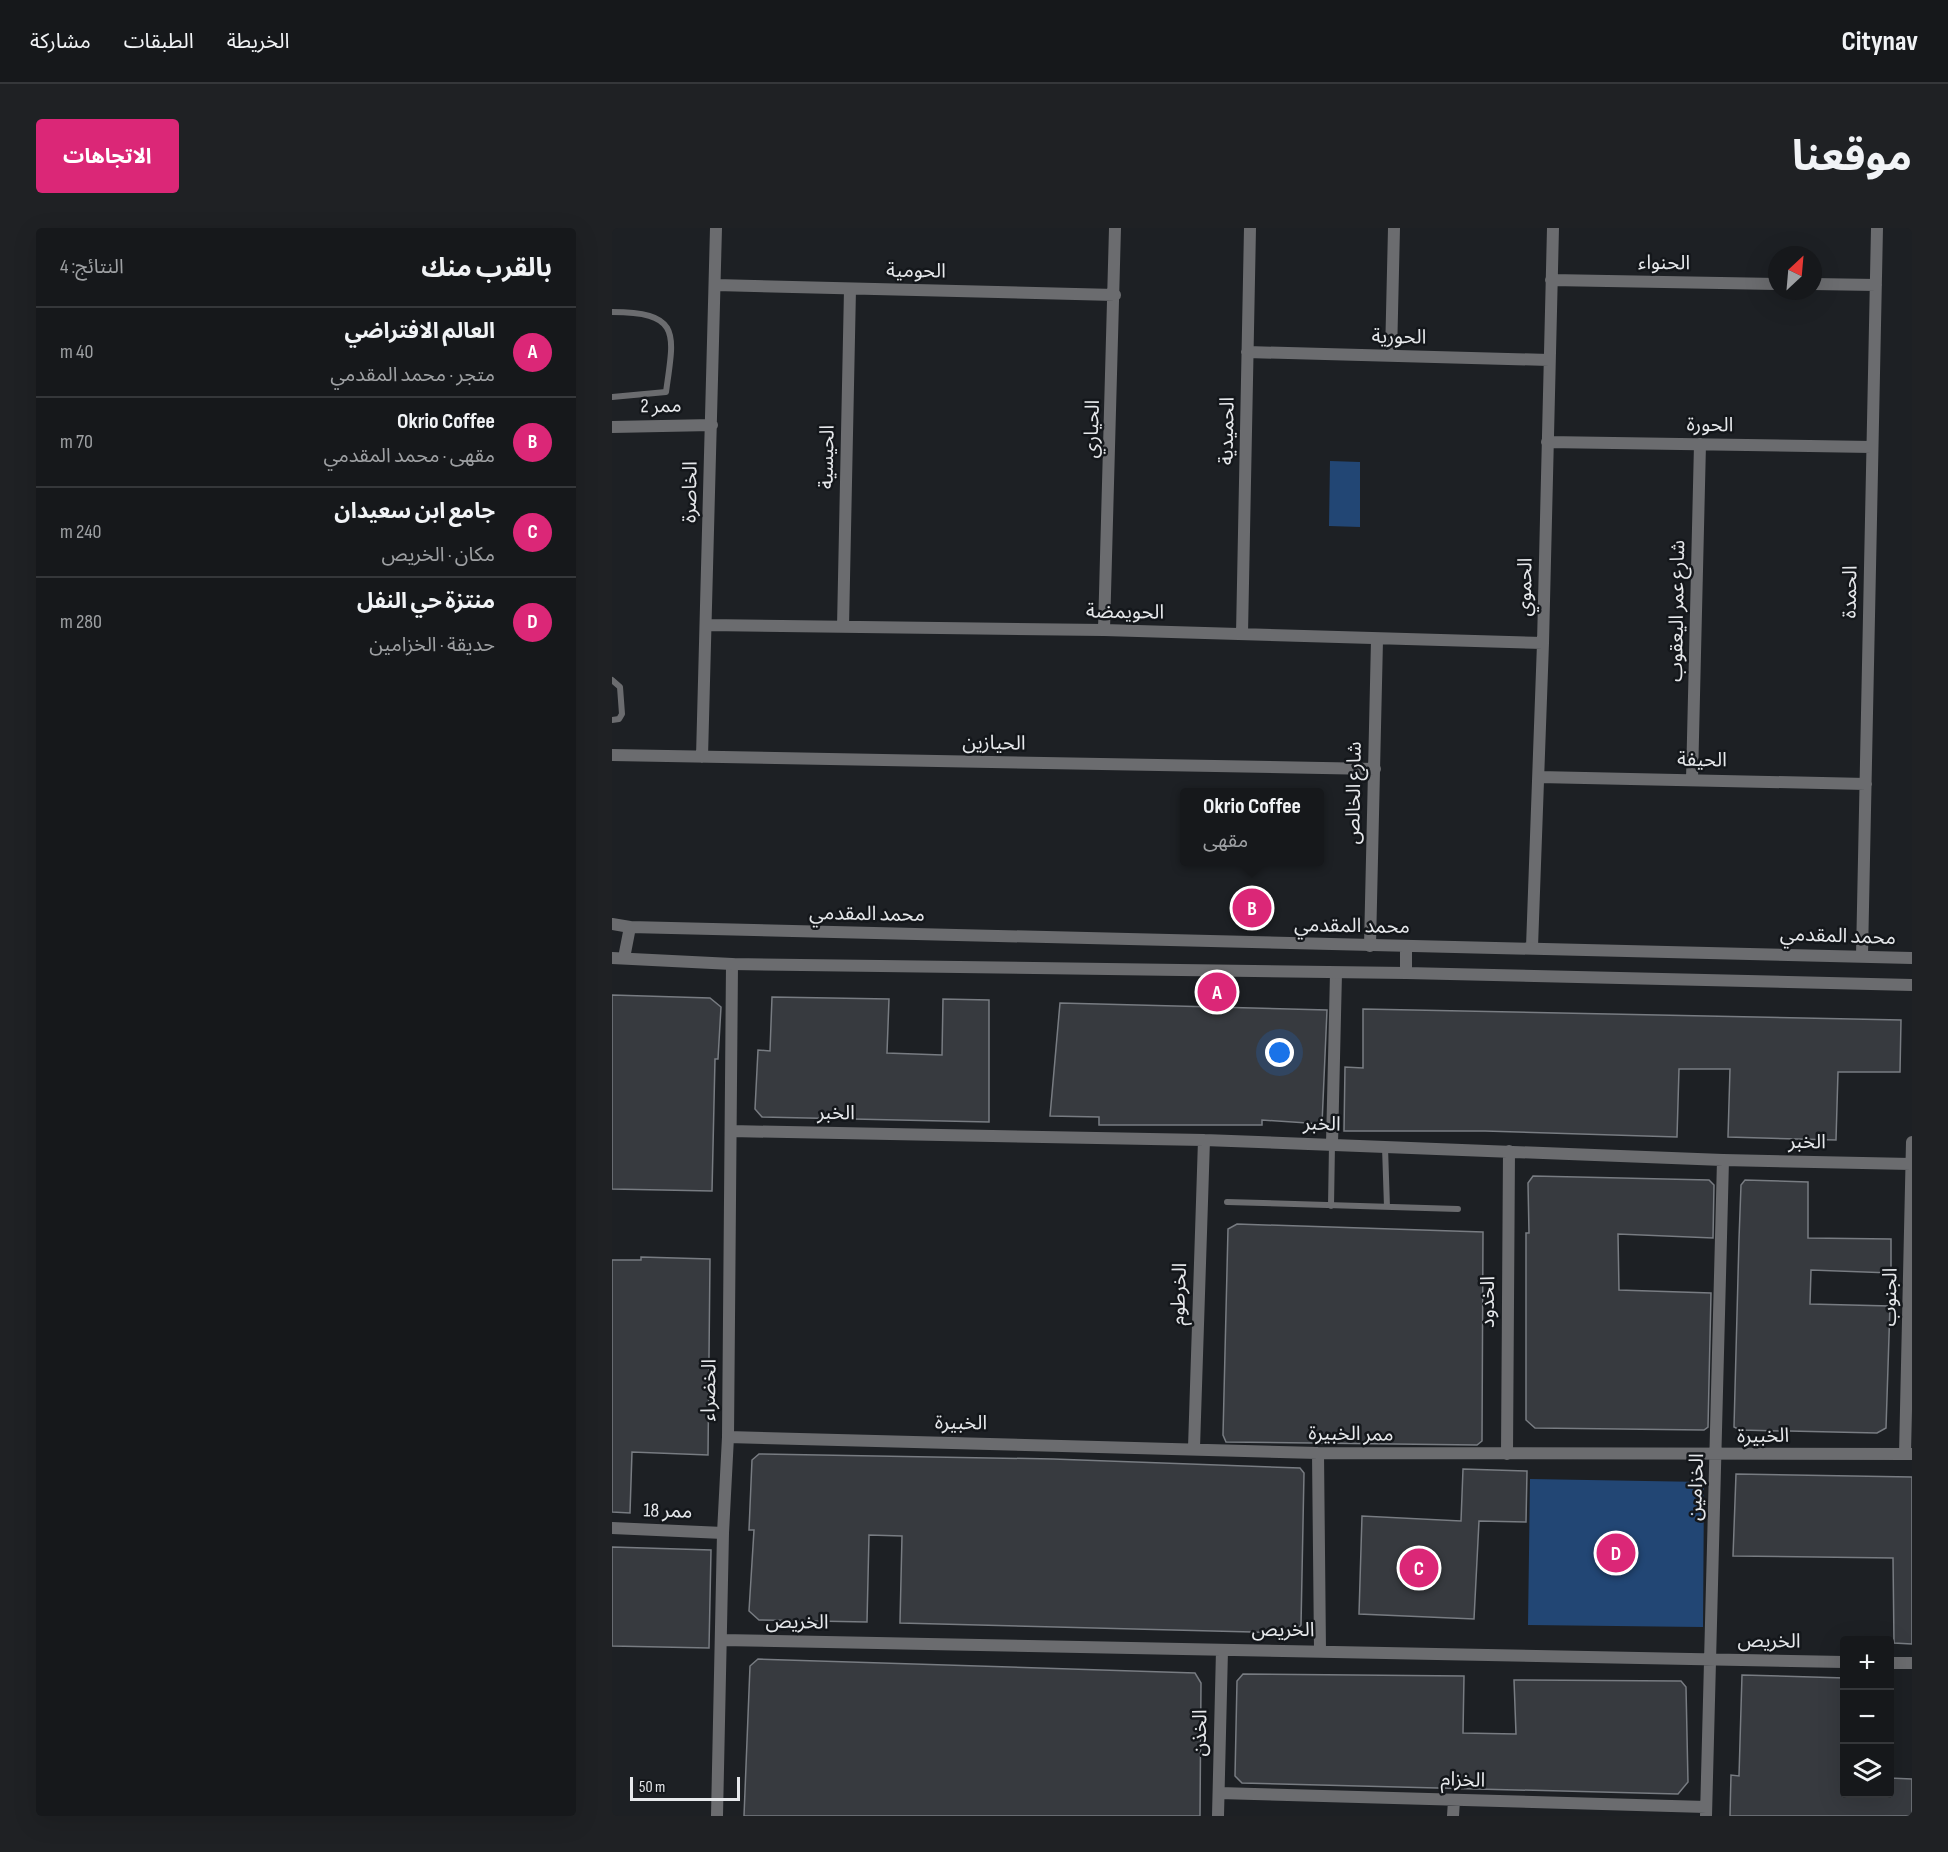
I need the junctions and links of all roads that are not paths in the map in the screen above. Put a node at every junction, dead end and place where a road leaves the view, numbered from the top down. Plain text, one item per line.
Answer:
1 (716, 228) edge
2 (1116, 228) edge
3 (1250, 228) edge
4 (1394, 228) edge
5 (1553, 228) edge
6 (1877, 228) edge
7 (1551, 280) junction
8 (1768, 284) edge
9 (1822, 284) edge
10 (716, 285) junction
11 (1876, 285) junction
12 (850, 289) junction
13 (1115, 295) junction
14 (612, 312) edge
15 (1247, 352) junction
16 (1390, 356) junction
17 (1549, 360) junction
18 (612, 397) edge
19 (712, 425) junction
20 (612, 427) edge
21 (1547, 442) junction
22 (1700, 444) junction
23 (1872, 447) junction
24 (707, 625) junction
25 (843, 627) junction
26 (1104, 630) junction
27 (1242, 634) junction
28 (1377, 640) junction
29 (1543, 643) junction
30 (612, 680) edge
31 (612, 720) edge
32 (612, 755) edge
33 (702, 757) junction
34 (1375, 769) junction
35 (1539, 777) junction
36 (1692, 780) junction
37 (1866, 784) junction
38 (612, 924) edge
39 (630, 927) junction
40 (1370, 946) junction
41 (1406, 947) junction
42 (1532, 947) junction
43 (1862, 956) junction
44 (618, 958) edge
45 (1912, 958) edge
46 (732, 964) junction
47 (1336, 972) junction
48 (1406, 973) junction
49 (1912, 985) edge
50 (731, 1131) junction
51 (1204, 1140) junction
52 (1912, 1142) edge
53 (1332, 1144) junction
54 (1385, 1147) junction
55 (1509, 1151) junction
56 (1723, 1160) junction
57 (1911, 1164) edge
58 (1227, 1202) dead end
59 (1330, 1206) junction
60 (1387, 1207) junction
61 (1458, 1209) dead end
62 (1911, 1278) edge
63 (728, 1437) junction
64 (1194, 1448) junction
65 (1318, 1453) junction
66 (1507, 1454) junction
67 (1908, 1454) edge
68 (1716, 1456) junction
69 (612, 1528) edge
70 (723, 1533) junction
71 (721, 1640) junction
72 (1222, 1650) junction
73 (1320, 1650) junction
74 (1709, 1659) junction
75 (1840, 1662) edge
76 (1894, 1663) edge
77 (1912, 1663) edge
78 (1219, 1793) junction
79 (1454, 1800) junction
80 (1706, 1811) edge
81 (717, 1816) edge
82 (1218, 1816) edge
83 (1454, 1816) edge

1 - 10 street, الخاصرة
2 - 13 street, الحياري
3 - 15 street, الحميدية
4 - 16 street
5 - 7 street, الحموي
6 - 11 street, الحمدة
7 - 8 street, الحنواء
7 - 17 street, الحموي
9 - 11 street
10 - 12 street, الحومية
10 - 19 street, الخاصرة
11 - 23 street, الحمدة
12 - 13 street, الحومية
12 - 25 street, الحيسية
13 - 26 street, الحياري
14 - 18 lane
15 - 16 street, الحورية
15 - 27 street, الحميدية
16 - 17 street, الحورية
17 - 21 street, الحموي
19 - 20 street, ممر 2
19 - 24 street, الخاصرة
21 - 22 street, الحورة
21 - 29 street, الحموي
22 - 23 street, الحورة
22 - 36 street, شارع عمر اليعقوب
23 - 37 street, الحمدة
24 - 25 street, الحويمضة
24 - 33 street, الخاصرة
25 - 26 street, الحويمضة
26 - 27 street, الحويمضة
27 - 28 street, الحويمضة
28 - 29 street, الحويمضة
28 - 34 street, شارع الخالص
29 - 35 street, الحموي
30 - 31 lane
32 - 33 street, الحيازين
33 - 34 street, الحيازين
34 - 40 street, شارع الخالص
35 - 36 street, الحيفة
35 - 42 street, الحموي
36 - 37 street, الحيفة
37 - 43 street, الحمدة
38 - 39 street, محمد المقدمي
39 - 40 street, محمد المقدمي
39 - 44 street
40 - 41 street, محمد المقدمي
41 - 42 street, محمد المقدمي
41 - 48 street
42 - 43 street, محمد المقدمي
43 - 45 street, محمد المقدمي
44 - 46 street
46 - 47 street
46 - 50 street, الخضراء
47 - 48 street
47 - 53 street
48 - 49 street
50 - 51 street, الخبر
50 - 63 street, الخضراء
51 - 53 street, الخبر
51 - 64 street, الخرطوم
52 - 57 street, الجنوب
53 - 54 street, الخبر
53 - 59 lane
54 - 55 street, الخبر
54 - 60 lane
55 - 56 street, الخبر
55 - 66 street, الخدود
56 - 57 street, الخبر
56 - 68 street, الخزامين
57 - 62 street, الجنوب
58 - 59 lane
59 - 60 lane
60 - 61 lane
62 - 67 street, الجنوب
63 - 64 street, الخبيرة
63 - 70 street, الخضراء
64 - 65 street, ممر الخبيرة
65 - 66 street, ممر الخبيرة
65 - 73 street
66 - 68 street, الخبيرة
67 - 68 street, الخبيرة
68 - 74 street, الخزامين
69 - 70 street, ممر 18
70 - 71 street, الخضراء
71 - 72 street, الخريص
71 - 81 street, الخضراء
72 - 73 street, الخريص
72 - 78 street, الخذن
73 - 74 street, الخريص
74 - 75 street, الخريص
74 - 80 street, الخزامين
76 - 77 street
78 - 79 street, الخزام
78 - 82 street, الخذن
79 - 80 street, الخزام
79 - 83 street

